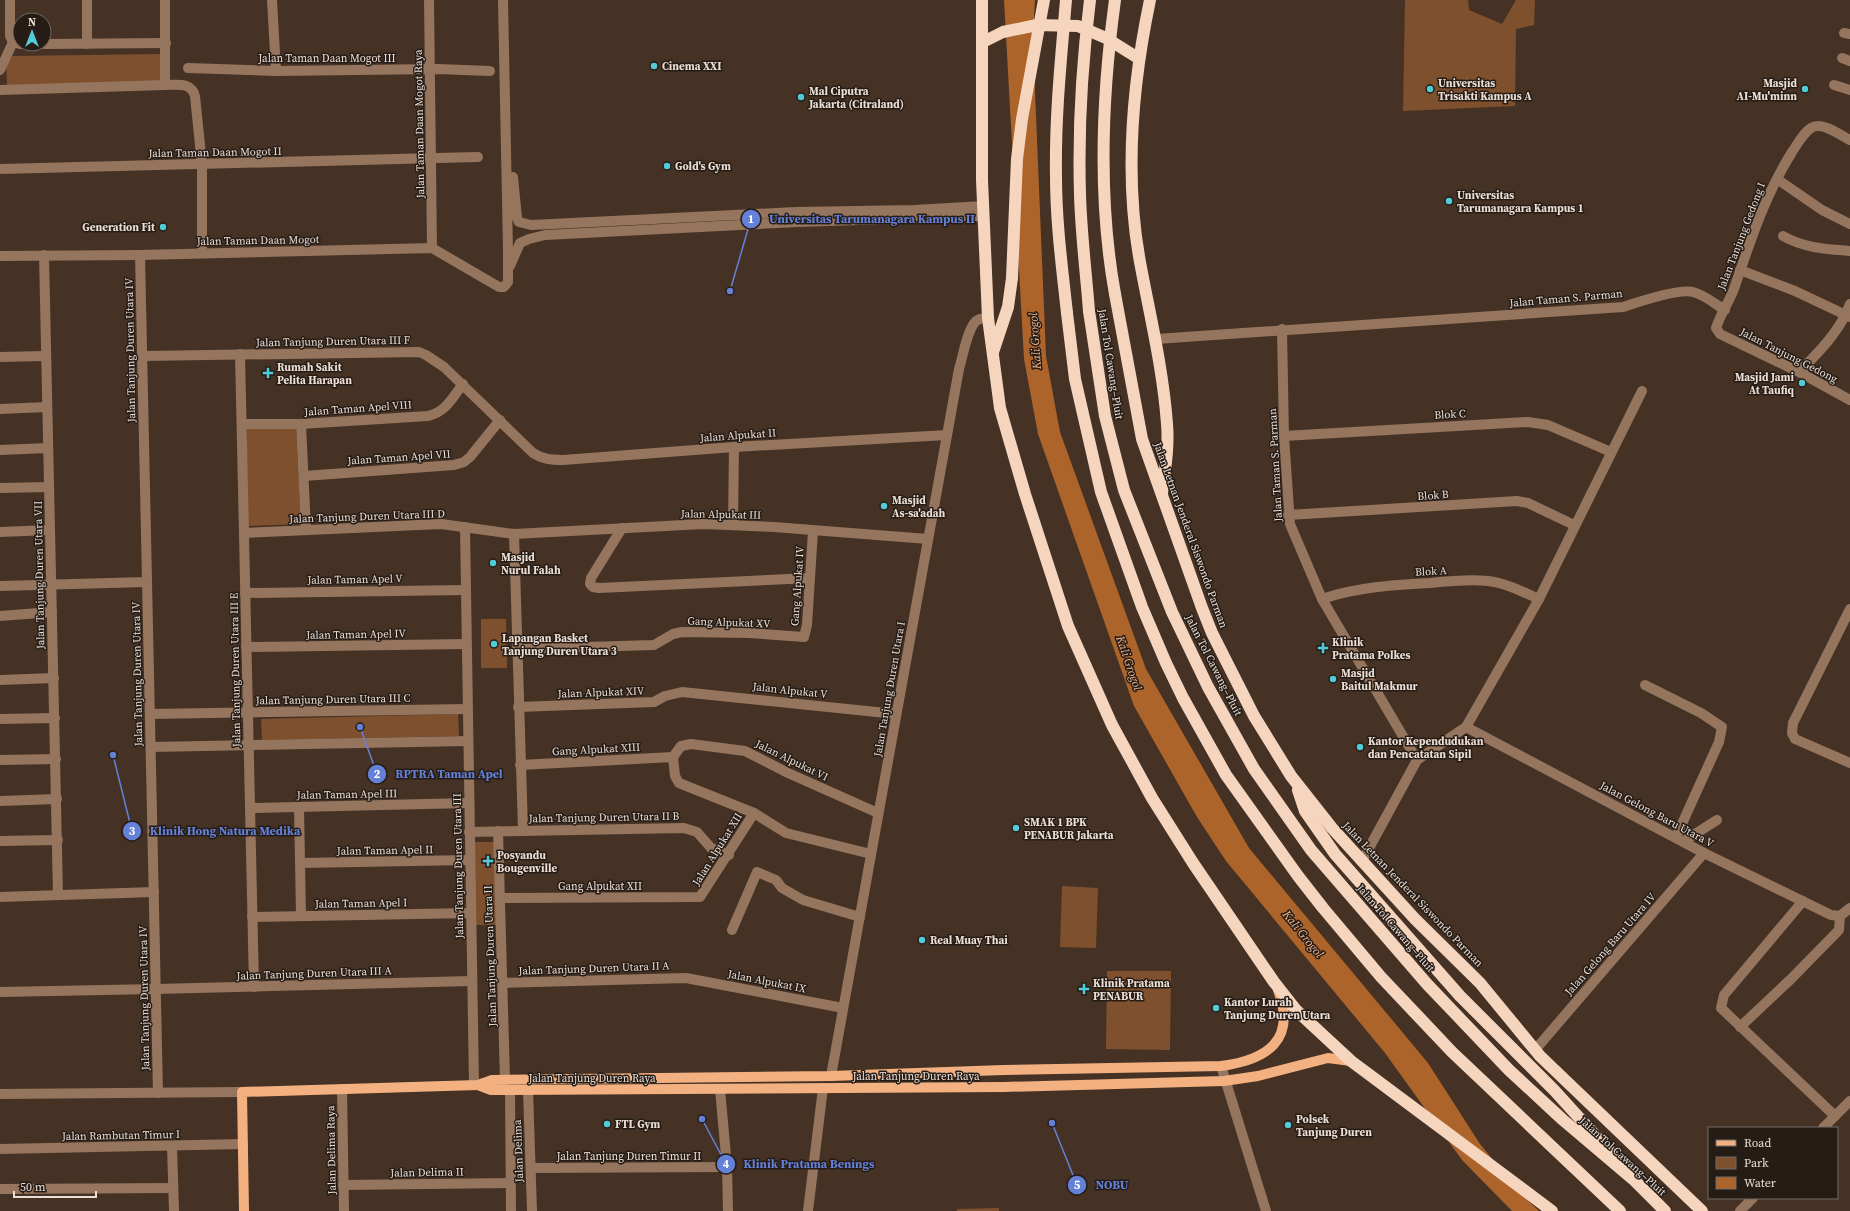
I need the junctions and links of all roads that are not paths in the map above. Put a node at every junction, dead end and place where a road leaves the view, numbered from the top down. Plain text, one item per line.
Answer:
1 (10, 0) edge
2 (87, 0) edge
3 (165, 0) edge
4 (272, 0) edge
5 (429, 0) edge
6 (503, 0) edge
7 (982, 0) edge
8 (1044, 0) edge
9 (1066, 0) edge
10 (1090, 0) edge
11 (1115, 0) edge
12 (1150, 0) edge
13 (12, 38) edge
14 (983, 42) junction
15 (52, 44) edge
16 (87, 44) junction
17 (166, 44) junction
18 (12, 48) edge
19 (1138, 58) junction
20 (188, 68) dead end
21 (430, 69) junction
22 (0, 70) edge
23 (276, 71) junction
24 (490, 71) dead end
25 (165, 85) junction
26 (1834, 85) dead end
27 (0, 90) edge
28 (1850, 90) edge
29 (1850, 140) edge
30 (507, 142) junction
31 (478, 157) dead end
32 (431, 158) junction
33 (202, 165) junction
34 (0, 169) edge
35 (1777, 179) junction
36 (984, 211) junction
37 (797, 217) junction
38 (1850, 224) edge
39 (1783, 236) dead end
40 (432, 248) junction
41 (1850, 251) edge
42 (202, 253) junction
43 (44, 255) junction
44 (140, 255) junction
45 (0, 256) edge
46 (1740, 270) junction
47 (508, 274) junction
48 (1850, 304) edge
49 (1725, 310) junction
50 (1848, 316) edge
51 (988, 318) junction
52 (1282, 329) junction
53 (1718, 332) joint
54 (1156, 338) junction
55 (240, 354) junction
56 (992, 355) junction
57 (46, 356) junction
58 (142, 356) junction
59 (0, 357) edge
60 (1800, 372) junction
61 (462, 384) junction
62 (1642, 391) dead end
63 (1850, 400) edge
64 (47, 407) junction
65 (0, 409) edge
66 (500, 420) junction
67 (242, 424) junction
68 (301, 424) junction
69 (947, 435) junction
70 (1284, 436) junction
71 (734, 447) junction
72 (48, 448) junction
73 (0, 450) edge
74 (1611, 452) junction
75 (532, 453) joint
76 (304, 476) junction
77 (49, 487) junction
78 (0, 488) edge
79 (1161, 496) junction
80 (1288, 515) junction
81 (732, 525) junction
82 (1574, 525) junction
83 (464, 527) junction
84 (622, 528) junction
85 (50, 530) junction
86 (306, 530) junction
87 (813, 531) junction
88 (0, 532) edge
89 (244, 532) junction
90 (514, 534) junction
91 (928, 539) junction
92 (810, 578) junction
93 (147, 582) junction
94 (52, 584) junction
95 (0, 586) edge
96 (465, 590) junction
97 (245, 593) junction
98 (1322, 599) junction
99 (1539, 599) junction
100 (1850, 610) edge
101 (52, 612) junction
102 (0, 616) edge
103 (799, 638) joint
104 (466, 644) junction
105 (246, 647) junction
106 (517, 649) junction
107 (54, 678) junction
108 (0, 680) edge
109 (1645, 685) dead end
110 (682, 692) joint
111 (518, 707) junction
112 (467, 709) junction
113 (248, 712) junction
114 (150, 714) junction
115 (896, 714) junction
116 (55, 718) junction
117 (0, 719) edge
118 (1466, 727) junction
119 (468, 741) junction
120 (248, 745) junction
121 (151, 747) junction
122 (673, 757) junction
123 (56, 759) junction
124 (0, 760) edge
125 (1417, 760) junction
126 (1850, 763) edge
127 (520, 765) junction
128 (1294, 780) junction
129 (57, 799) junction
130 (0, 801) edge
131 (469, 803) junction
132 (299, 807) junction
133 (250, 808) junction
134 (754, 813) junction
135 (878, 813) junction
136 (1717, 820) dead end
137 (523, 830) junction
138 (498, 831) junction
139 (469, 832) junction
140 (1680, 839) junction
141 (58, 840) junction
142 (0, 841) edge
143 (1704, 853) junction
144 (871, 854) junction
145 (728, 855) junction
146 (470, 860) junction
147 (1362, 861) junction
148 (300, 863) junction
149 (154, 892) junction
150 (58, 895) junction
151 (0, 897) edge
152 (700, 897) joint
153 (500, 898) junction
154 (1803, 902) junction
155 (1850, 908) edge
156 (471, 913) junction
157 (301, 916) junction
158 (1840, 916) junction
159 (252, 917) junction
160 (860, 917) junction
161 (732, 930) dead end
162 (686, 978) joint
163 (472, 981) junction
164 (1274, 982) junction
165 (503, 983) junction
166 (254, 987) junction
167 (156, 990) junction
168 (0, 992) edge
169 (843, 1008) junction
170 (1740, 1027) junction
171 (1535, 1050) junction
172 (1351, 1062) junction
173 (1221, 1066) junction
174 (831, 1076) junction
175 (505, 1080) junction
176 (1224, 1081) junction
177 (476, 1085) junction
178 (823, 1088) junction
179 (342, 1089) junction
180 (720, 1089) junction
181 (510, 1090) junction
182 (528, 1090) junction
183 (242, 1092) junction
184 (158, 1093) junction
185 (0, 1094) edge
186 (1850, 1101) edge
187 (1835, 1116) junction
188 (1824, 1127) edge
189 (243, 1144) junction
190 (172, 1146) junction
191 (0, 1149) edge
192 (727, 1167) junction
193 (531, 1168) junction
194 (1635, 1181) junction
195 (511, 1183) junction
196 (343, 1185) junction
197 (173, 1188) junction
198 (0, 1189) edge
199 (1752, 1199) edge
200 (174, 1211) edge
201 (244, 1211) edge
202 (344, 1211) edge
203 (511, 1211) edge
204 (532, 1211) edge
205 (728, 1211) edge
206 (808, 1211) edge
207 (1266, 1211) edge
208 (1552, 1211) edge
209 (1620, 1211) edge
210 (1664, 1211) edge
211 (1702, 1211) edge
212 (1740, 1211) edge

1 - 13 street
2 - 16 street
3 - 17 street
4 - 23 street
5 - 21 street, Jalan Taman Daan Mogot Raya
6 - 30 street
7 - 14 highway
8 - 56 highway, bridge
9 - 209 highway, bridge
10 - 194 highway, Jalan Tol Cawang–Pluit, bridge
11 - 79 highway, Jalan Letnan Jenderal Siswondo Parman, bridge
12 - 19 highway
14 - 19 highway
14 - 36 highway
15 - 16 street
16 - 17 street
17 - 25 street
18 - 22 street
19 - 54 highway
20 - 23 street, Jalan Taman Daan Mogot III
21 - 23 street, Jalan Taman Daan Mogot III
21 - 24 street, Jalan Taman Daan Mogot III
21 - 32 street, Jalan Taman Daan Mogot Raya
25 - 27 street
25 - 33 street
26 - 28 street
29 - 35 street, Jalan Tanjung Gedong I
30 - 37 street
30 - 47 street
31 - 32 street, Jalan Taman Daan Mogot II
32 - 33 street, Jalan Taman Daan Mogot II
32 - 40 street, Jalan Taman Daan Mogot Raya
33 - 34 street, Jalan Taman Daan Mogot II
33 - 42 street
35 - 38 street
35 - 46 street, Jalan Tanjung Gedong I
36 - 37 street
36 - 51 highway
37 - 47 street
39 - 41 street
40 - 42 street, Jalan Taman Daan Mogot
40 - 47 street
42 - 44 street, Jalan Taman Daan Mogot
43 - 44 street, Jalan Taman Daan Mogot
43 - 45 street, Jalan Taman Daan Mogot
43 - 57 street, Jalan Tanjung Duren Utara VII
44 - 58 street, Jalan Tanjung Duren Utara IV
46 - 49 street, Jalan Tanjung Gedong I
46 - 50 street
48 - 50 street
49 - 52 street, Jalan Taman S. Parman
49 - 53 street, Jalan Tanjung Gedong I
50 - 60 street
51 - 56 highway
51 - 69 street, Jalan Tanjung Duren Utara I
52 - 54 street, Jalan Taman S. Parman
52 - 70 street, Jalan Taman S. Parman
53 - 60 street, Jalan Tanjung Gedong
54 - 79 highway
55 - 58 street, Jalan Tanjung Duren Utara III F
55 - 61 street, Jalan Tanjung Duren Utara III F
55 - 67 street, Jalan Tanjung Duren Utara III E
56 - 164 highway
57 - 59 street
57 - 64 street, Jalan Tanjung Duren Utara VII
58 - 93 street, Jalan Tanjung Duren Utara IV
60 - 63 street, Jalan Tanjung Gedong
61 - 66 street, Jalan Tanjung Duren Utara III F
61 - 68 street, Jalan Taman Apel VIII
62 - 74 street
64 - 65 street
64 - 72 street, Jalan Tanjung Duren Utara VII
66 - 75 street, Jalan Tanjung Duren Utara III F
66 - 76 street, Jalan Taman Apel VII
67 - 68 street, Jalan Taman Apel VIII
67 - 89 street, Jalan Tanjung Duren Utara III E
68 - 76 street
69 - 71 street, Jalan Alpukat II
69 - 91 street, Jalan Tanjung Duren Utara I
70 - 74 street, Blok C
70 - 80 street, Jalan Taman S. Parman
71 - 75 street, Jalan Alpukat II
71 - 81 street
72 - 73 street
72 - 77 street, Jalan Tanjung Duren Utara VII
74 - 82 street
76 - 86 street
77 - 78 street
77 - 85 street, Jalan Tanjung Duren Utara VII
79 - 128 highway, Jalan Letnan Jenderal Siswondo Parman
80 - 82 street, Blok B
80 - 98 street, Jalan Taman S. Parman
81 - 84 street, Jalan Alpukat III
81 - 87 street, Jalan Alpukat III
82 - 99 street
83 - 86 street, Jalan Tanjung Duren Utara III D
83 - 90 street, Jalan Tanjung Duren Utara III D
83 - 96 street, Jalan Tanjung Duren Utara III
84 - 90 street, Jalan Alpukat III
84 - 92 street
85 - 88 street
85 - 94 street, Jalan Tanjung Duren Utara VII
86 - 89 street, Jalan Tanjung Duren Utara III D
87 - 91 street, Jalan Alpukat III
87 - 92 street, Gang Alpukat IV
89 - 97 street, Jalan Tanjung Duren Utara III E
90 - 106 street
91 - 115 street, Jalan Tanjung Duren Utara I
92 - 103 street, Gang Alpukat IV
93 - 94 street
93 - 114 street, Jalan Tanjung Duren Utara IV
94 - 95 street
94 - 101 street, Jalan Tanjung Duren Utara VII
96 - 97 street, Jalan Taman Apel V
96 - 104 street, Jalan Tanjung Duren Utara III
97 - 105 street, Jalan Tanjung Duren Utara III E
98 - 99 street, Blok A
98 - 125 street, Jalan Taman S. Parman
99 - 118 street
100 - 126 street
101 - 102 street
101 - 107 street, Jalan Tanjung Duren Utara VII
103 - 106 street, Gang Alpukat XV
104 - 105 street, Jalan Taman Apel IV
104 - 112 street, Jalan Tanjung Duren Utara III
105 - 113 street, Jalan Tanjung Duren Utara III E
106 - 111 street
107 - 108 street
107 - 116 street, Jalan Tanjung Duren Utara VII
109 - 140 street
110 - 111 street, Jalan Alpukat XIV
110 - 115 street, Jalan Alpukat V
111 - 127 street
112 - 113 street, Jalan Tanjung Duren Utara III C
112 - 119 street, Jalan Tanjung Duren Utara III
113 - 114 street, Jalan Tanjung Duren Utara III C
113 - 120 street, Jalan Tanjung Duren Utara III E
114 - 121 street, Jalan Tanjung Duren Utara IV
115 - 135 street, Jalan Tanjung Duren Utara I
116 - 117 street
116 - 123 street, Jalan Tanjung Duren Utara VII
118 - 125 street
118 - 140 street, Jalan Gelong Baru Utara V
119 - 120 street
119 - 131 street, Jalan Tanjung Duren Utara III
120 - 121 street
120 - 133 street, Jalan Tanjung Duren Utara III E
121 - 149 street, Jalan Tanjung Duren Utara IV
122 - 127 street, Gang Alpukat XIII
122 - 134 street
122 - 135 street, Jalan Alpukat VI
123 - 124 street
123 - 129 street, Jalan Tanjung Duren Utara VII
125 - 147 street
127 - 137 street
128 - 147 highway, Jalan Letnan Jenderal Siswondo Parman
128 - 194 highway
129 - 130 street
129 - 141 street, Jalan Tanjung Duren Utara VII
131 - 132 street, Jalan Taman Apel III
131 - 139 street, Jalan Tanjung Duren Utara III
132 - 133 street, Jalan Taman Apel III
132 - 148 street
133 - 159 street, Jalan Tanjung Duren Utara III E
134 - 144 street
134 - 145 street, Jalan Alpukat XII
135 - 144 street, Jalan Tanjung Duren Utara I
136 - 140 street
137 - 138 street, Jalan Tanjung Duren Utara II B
137 - 145 street, Jalan Tanjung Duren Utara II B
138 - 139 street, Jalan Tanjung Duren Utara II B
138 - 153 street, Jalan Tanjung Duren Utara II
139 - 146 street, Jalan Tanjung Duren Utara III
140 - 143 street, Jalan Gelong Baru Utara V
141 - 142 street
141 - 150 street, Jalan Tanjung Duren Utara VII
143 - 154 street, Jalan Gelong Baru Utara V
143 - 171 street, Jalan Gelong Baru Utara IV
144 - 160 street, Jalan Tanjung Duren Utara I
145 - 152 street, Jalan Alpukat XII
146 - 148 street, Jalan Taman Apel II
146 - 156 street, Jalan Tanjung Duren Utara III
147 - 171 highway, Jalan Letnan Jenderal Siswondo Parman
148 - 157 street
149 - 150 street
149 - 167 street, Jalan Tanjung Duren Utara IV
150 - 151 street
152 - 153 street, Gang Alpukat XII
153 - 165 street, Jalan Tanjung Duren Utara II
154 - 158 street, Jalan Gelong Baru Utara V
154 - 170 street
155 - 158 street
156 - 157 street, Jalan Taman Apel I
156 - 163 street, Jalan Tanjung Duren Utara III
157 - 159 street, Jalan Taman Apel I
158 - 170 street
159 - 166 street, Jalan Tanjung Duren Utara III E
160 - 161 street
160 - 169 street, Jalan Tanjung Duren Utara I
162 - 165 street, Jalan Tanjung Duren Utara II A
162 - 169 street, Jalan Alpukat IX
163 - 166 street, Jalan Tanjung Duren Utara III A
163 - 177 street, Jalan Tanjung Duren Utara III
164 - 172 highway
164 - 173 main road, Jalan Tanjung Duren Raya
165 - 175 street, Jalan Tanjung Duren Utara II
166 - 167 street, Jalan Tanjung Duren Utara III A
167 - 168 street, Jalan Tanjung Duren Utara III A
167 - 184 street, Jalan Tanjung Duren Utara IV
169 - 174 street, Jalan Tanjung Duren Utara I
170 - 187 street
171 - 211 highway, Jalan Letnan Jenderal Siswondo Parman
172 - 176 main road, Jalan Tanjung Duren Raya
172 - 208 highway
173 - 174 main road, Jalan Tanjung Duren Raya
173 - 176 street
174 - 175 main road, Jalan Tanjung Duren Raya
175 - 177 main road, Jalan Tanjung Duren Raya
176 - 178 main road, Jalan Tanjung Duren Raya
176 - 207 street
177 - 179 main road, Jalan Tanjung Duren Raya
177 - 181 main road, Jalan Tanjung Duren Raya
178 - 180 main road, Jalan Tanjung Duren Raya
178 - 206 street
179 - 183 main road, Jalan Tanjung Duren Raya
179 - 196 street, Jalan Delima Raya
180 - 182 main road, Jalan Tanjung Duren Raya
180 - 192 street
181 - 182 main road, Jalan Tanjung Duren Raya
181 - 195 street, Jalan Delima
182 - 193 street, Jalan Delima
183 - 184 street
183 - 189 main road
184 - 185 street
186 - 187 street
187 - 188 street
189 - 190 street, Jalan Rambutan Timur I
189 - 201 main road
190 - 191 street, Jalan Rambutan Timur I
190 - 197 street
192 - 193 street, Jalan Tanjung Duren Timur II
192 - 205 street
193 - 204 street, Jalan Delima
194 - 210 highway, Jalan Tol Cawang–Pluit
195 - 196 street, Jalan Delima II
195 - 203 street, Jalan Delima
196 - 202 street, Jalan Delima Raya
197 - 198 street
197 - 200 street
199 - 212 street

